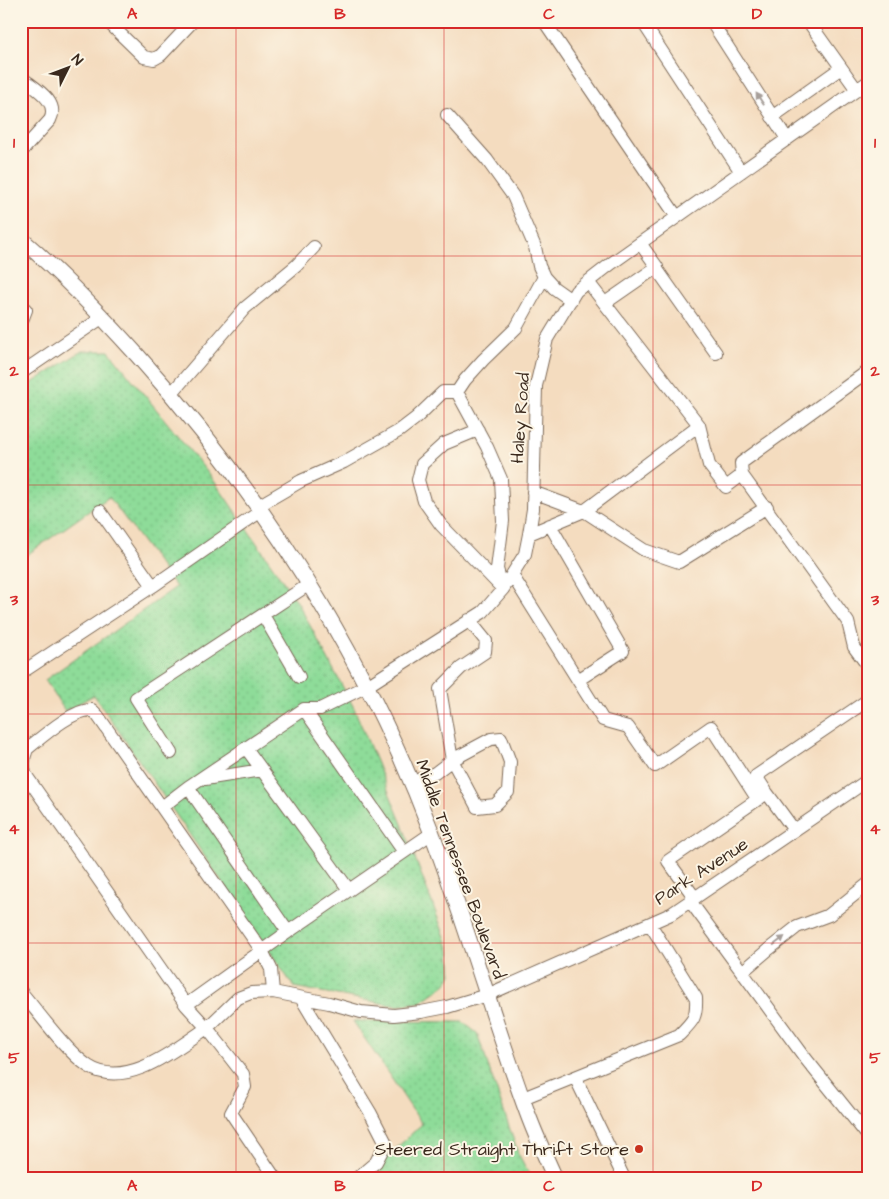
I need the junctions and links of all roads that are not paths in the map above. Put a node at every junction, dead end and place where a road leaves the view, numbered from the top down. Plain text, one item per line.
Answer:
1 (107, 21) edge
2 (193, 21) edge
3 (544, 21) edge
4 (642, 21) edge
5 (711, 21) edge
6 (808, 21) edge
7 (841, 68) junction
8 (21, 77) edge
9 (868, 82) edge
10 (857, 90) junction
11 (447, 115) dead end
12 (772, 117) junction
13 (787, 140) junction
14 (21, 152) edge
15 (741, 172) junction
16 (677, 217) junction
17 (21, 239) edge
18 (640, 243) junction
19 (314, 248) dead end
20 (656, 268) junction
21 (544, 276) junction
22 (588, 282) junction
23 (571, 300) junction
24 (605, 304) junction
25 (21, 306) edge
26 (102, 317) junction
27 (21, 323) edge
28 (716, 352) dead end
29 (868, 371) edge
30 (21, 373) edge
31 (457, 392) junction
32 (171, 394) junction
33 (699, 426) junction
34 (478, 430) junction
35 (742, 475) junction
36 (534, 492) junction
37 (767, 507) junction
38 (259, 509) junction
39 (584, 510) junction
40 (100, 511) dead end
41 (550, 525) junction
42 (529, 534) junction
43 (512, 575) junction
44 (308, 585) junction
45 (153, 586) junction
46 (503, 589) junction
47 (263, 615) junction
48 (470, 620) junction
49 (21, 666) edge
50 (868, 666) edge
51 (299, 677) dead end
52 (578, 680) junction
53 (367, 686) junction
54 (868, 700) edge
55 (304, 708) junction
56 (246, 748) junction
57 (171, 753) dead end
58 (452, 760) junction
59 (262, 770) junction
60 (200, 779) junction
61 (868, 780) edge
62 (410, 783) junction
63 (188, 788) junction
64 (763, 797) junction
65 (162, 807) junction
66 (794, 830) junction
67 (432, 833) junction
68 (404, 852) junction
69 (868, 884) edge
70 (349, 890) junction
71 (692, 900) junction
72 (650, 924) junction
73 (288, 932) junction
74 (262, 951) junction
75 (742, 972) junction
76 (21, 992) edge
77 (273, 992) junction
78 (487, 995) junction
79 (301, 998) junction
80 (186, 1005) junction
81 (208, 1028) junction
82 (574, 1077) junction
83 (523, 1098) junction
84 (868, 1136) edge
85 (275, 1178) edge
86 (357, 1178) edge
87 (554, 1178) edge
88 (624, 1178) edge

1 - 2 street
3 - 16 street
4 - 15 street
12 -> 5 street
6 - 7 street
7 - 10 street
7 - 12 street
8 - 14 street
9 - 10 street, Haley Road
10 - 13 street, Haley Road
11 - 21 street
12 - 13 street
13 - 15 street, Haley Road
15 - 16 street, Haley Road
16 - 18 street, Haley Road
17 - 26 main road, Middle Tennessee Boulevard
18 - 20 street
18 - 22 street, Haley Road
19 - 32 street
20 - 24 street
20 - 28 street
21 - 23 street
21 - 31 street
22 - 23 street, Haley Road
22 - 24 street
23 - 36 street, Haley Road
24 - 33 street
25 - 27 street
26 - 30 street
26 - 32 main road, Middle Tennessee Boulevard
29 - 35 street
31 - 34 street
31 - 38 street
32 - 38 main road, Middle Tennessee Boulevard
33 - 35 street
33 - 39 street
34 - 46 street
34 - 46 street
35 - 37 street
36 - 39 street
36 - 42 street, Haley Road
37 - 39 street
37 - 50 street
38 - 44 main road, Middle Tennessee Boulevard
38 - 45 street
39 - 41 street
40 - 45 street
41 - 42 street
41 - 52 street
42 - 43 street, Haley Road
43 - 46 street, Haley Road
43 - 52 street
44 - 47 street
44 - 53 main road, Middle Tennessee Boulevard
45 - 49 street
46 - 48 street, Haley Road
47 - 51 street
47 - 57 street
48 - 53 street, Haley Road
48 - 58 street
52 - 64 street
53 - 55 street, Haley Road
53 - 62 main road, Middle Tennessee Boulevard
54 - 64 street
55 - 56 street
55 - 68 street
56 - 59 street
56 - 60 street
58 - 58 street
58 - 62 street
59 - 60 street
59 - 70 street
60 - 63 street
61 - 66 street, Park Avenue
62 - 67 main road, Middle Tennessee Boulevard
63 - 65 street
63 - 73 street
64 - 66 street
64 - 71 street
65 - 74 street
65 - 80 street
66 - 71 street, Park Avenue
67 - 68 street
67 - 78 main road, Middle Tennessee Boulevard
68 - 70 street
75 -> 69 street
70 - 73 street
71 - 72 street, Park Avenue
71 - 75 street
72 - 78 street, Park Avenue
72 - 82 street
73 - 74 street
74 - 77 street
74 - 80 street
75 - 84 street
76 - 81 street, Park Avenue
77 - 79 street, Park Avenue
77 - 81 street, Park Avenue
78 - 79 street, Park Avenue
78 - 83 main road, Middle Tennessee Boulevard
79 - 86 street
80 - 81 street
81 - 85 street
82 - 83 street
82 - 88 street
83 - 87 main road, Middle Tennessee Boulevard

